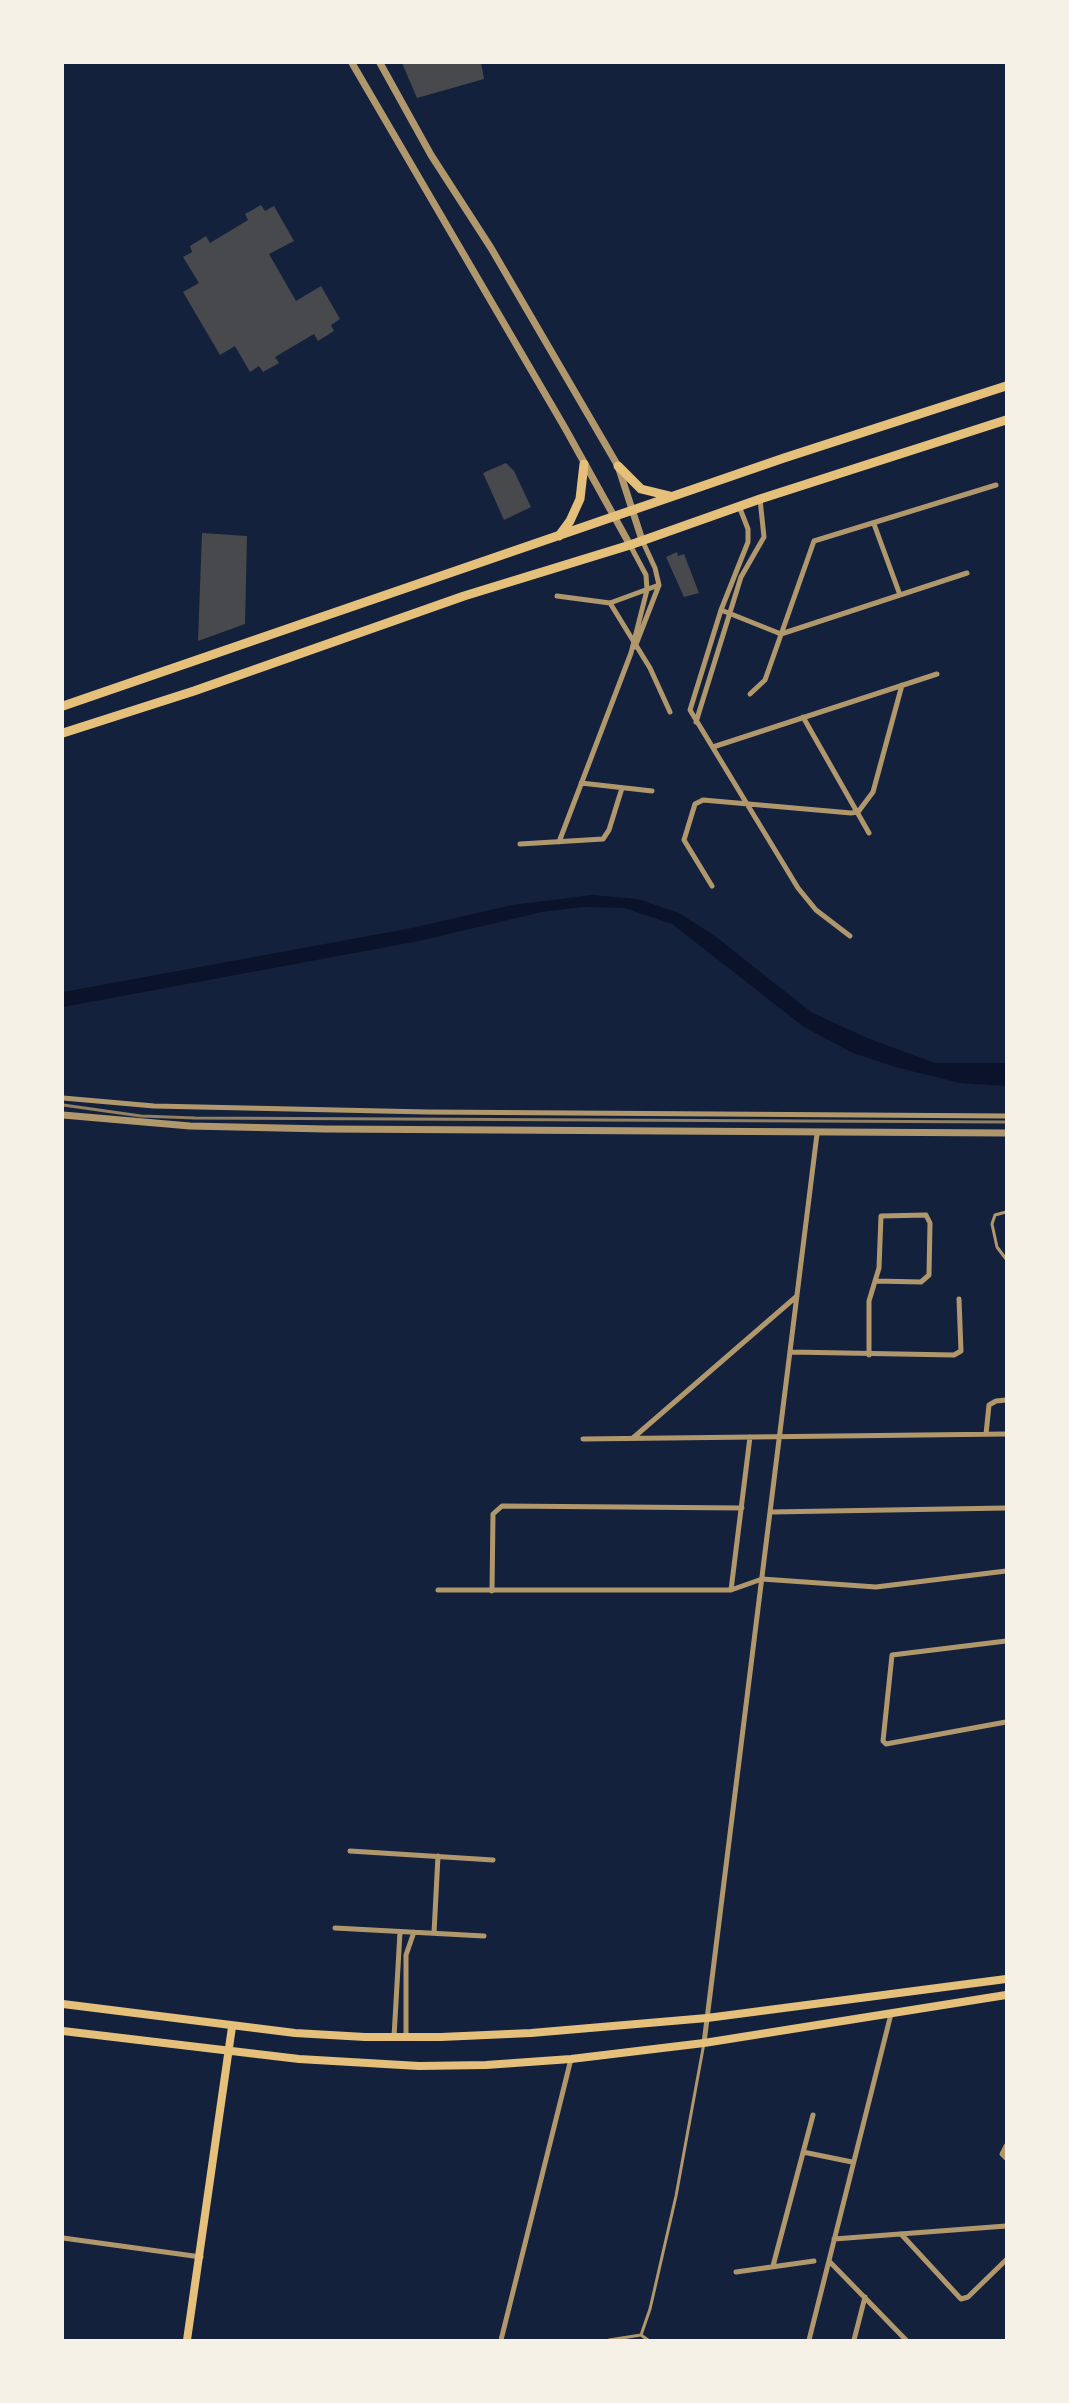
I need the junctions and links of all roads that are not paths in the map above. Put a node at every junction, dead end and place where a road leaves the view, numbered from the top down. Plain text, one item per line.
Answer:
1 (352, 63) edge
2 (380, 63) edge
3 (1006, 386) edge
4 (1006, 420) edge
5 (584, 464) junction
6 (618, 466) junction
7 (996, 485) dead end
8 (673, 496) junction
9 (760, 499) junction
10 (739, 506) junction
11 (632, 512) junction
12 (616, 517) junction
13 (874, 524) junction
14 (556, 538) junction
15 (642, 540) junction
16 (630, 545) junction
17 (967, 573) dead end
18 (659, 585) junction
19 (646, 590) junction
20 (900, 595) junction
21 (557, 596) dead end
22 (610, 603) junction
23 (721, 610) junction
24 (729, 614) junction
25 (781, 634) junction
26 (632, 639) junction
27 (636, 646) junction
28 (631, 653) junction
29 (937, 674) dead end
30 (902, 685) junction
31 (750, 694) dead end
32 (63, 706) edge
33 (670, 712) dead end
34 (803, 717) junction
35 (696, 722) junction
36 (63, 733) edge
37 (713, 747) junction
38 (580, 783) junction
39 (622, 788) junction
40 (652, 791) dead end
41 (746, 802) junction
42 (858, 812) junction
43 (869, 833) dead end
44 (559, 842) junction
45 (520, 844) dead end
46 (712, 886) dead end
47 (850, 936) dead end
48 (63, 1098) edge
49 (63, 1115) edge
50 (1006, 1116) edge
51 (1006, 1133) edge
52 (817, 1134) junction
53 (1006, 1212) edge
54 (1006, 1259) edge
55 (876, 1281) junction
56 (797, 1296) junction
57 (959, 1299) dead end
58 (790, 1352) junction
59 (869, 1355) junction
60 (1006, 1400) edge
61 (986, 1434) junction
62 (1006, 1434) edge
63 (750, 1437) junction
64 (781, 1437) junction
65 (633, 1438) junction
66 (583, 1439) dead end
67 (741, 1508) junction
68 (1006, 1508) edge
69 (771, 1512) junction
70 (1006, 1571) edge
71 (762, 1579) junction
72 (438, 1590) dead end
73 (730, 1590) junction
74 (492, 1591) junction
75 (1006, 1641) edge
76 (1006, 1722) edge
77 (350, 1851) dead end
78 (438, 1856) junction
79 (493, 1860) dead end
80 (335, 1928) dead end
81 (400, 1932) junction
82 (414, 1932) junction
83 (434, 1934) junction
84 (484, 1936) dead end
85 (1006, 1978) edge
86 (1006, 1995) edge
87 (63, 2004) edge
88 (891, 2014) junction
89 (707, 2018) junction
90 (232, 2027) junction
91 (63, 2031) edge
92 (394, 2037) junction
93 (406, 2037) junction
94 (704, 2043) junction
95 (227, 2050) junction
96 (571, 2059) junction
97 (813, 2115) dead end
98 (1006, 2146) edge
99 (803, 2152) junction
100 (1006, 2158) edge
101 (852, 2162) junction
102 (1006, 2226) edge
103 (901, 2234) junction
104 (63, 2238) edge
105 (834, 2239) junction
106 (201, 2257) junction
107 (1006, 2260) edge
108 (814, 2261) dead end
109 (829, 2261) junction
110 (772, 2266) junction
111 (736, 2272) dead end
112 (865, 2297) junction
113 (641, 2335) junction
114 (187, 2340) edge
115 (501, 2340) edge
116 (609, 2340) edge
117 (648, 2340) edge
118 (809, 2340) edge
119 (854, 2340) edge
120 (906, 2340) edge

1 - 5 street
2 - 6 street
3 - 8 highway
4 - 9 highway
5 - 12 street
5 - 14 highway
6 - 8 highway
6 - 11 street
7 - 13 street
8 - 11 highway
9 - 10 highway
9 - 24 street
10 - 15 highway
10 - 23 street
11 - 12 highway
11 - 15 street
12 - 14 highway
12 - 16 street
13 - 20 street
13 - 25 street
14 - 32 highway
15 - 16 highway
15 - 18 street
16 - 19 street
16 - 36 highway
17 - 20 street
18 - 19 street
18 - 27 street
19 - 22 street
19 - 26 street
20 - 25 street
21 - 22 street
22 - 26 street
23 - 24 street
23 - 35 street
24 - 25 street
24 - 35 street
25 - 31 street
26 - 27 street
26 - 28 street
27 - 28 street
27 - 33 street
28 - 38 street
29 - 30 street
30 - 34 street
30 - 42 street
34 - 37 street
34 - 42 street
35 - 37 street
37 - 41 street
38 - 39 street
38 - 44 street
39 - 40 street
39 - 44 street
41 - 42 street
41 - 46 street
41 - 47 street
42 - 43 street
44 - 45 street
48 - 50 street
49 - 52 street
51 - 52 street
52 - 56 street
53 - 54 lane
55 - 55 street
55 - 59 street
56 - 58 street
56 - 65 street
57 - 59 street
58 - 59 street
58 - 64 street
60 - 61 street
61 - 62 street
61 - 64 street
63 - 64 street
63 - 65 street
63 - 67 street
64 - 69 street
65 - 66 street
67 - 73 street
67 - 74 street
68 - 69 street
69 - 71 street
70 - 71 street
71 - 73 street
71 - 89 street
72 - 74 street
73 - 74 street
75 - 76 street
77 - 78 street
78 - 79 street
78 - 83 street
80 - 81 street
81 - 82 street
81 - 92 street
82 - 83 street
82 - 93 street
83 - 84 street
85 - 89 main road
86 - 88 main road
87 - 90 main road
88 - 94 main road
88 - 101 street
89 - 93 main road
89 - 94 street
90 - 92 main road
90 - 95 main road
91 - 95 main road
92 - 93 main road
94 - 96 main road
94 - 113 lane
95 - 96 main road
95 - 106 main road
96 - 115 street
97 - 99 street
98 - 100 street
99 - 101 street
99 - 110 street
101 - 105 street
102 - 103 street
103 - 105 street
103 - 107 street
104 - 106 street
105 - 109 street
106 - 114 main road
108 - 110 street
109 - 112 street
109 - 118 street
110 - 111 street
112 - 119 street
112 - 120 street
113 - 116 lane
113 - 117 lane

